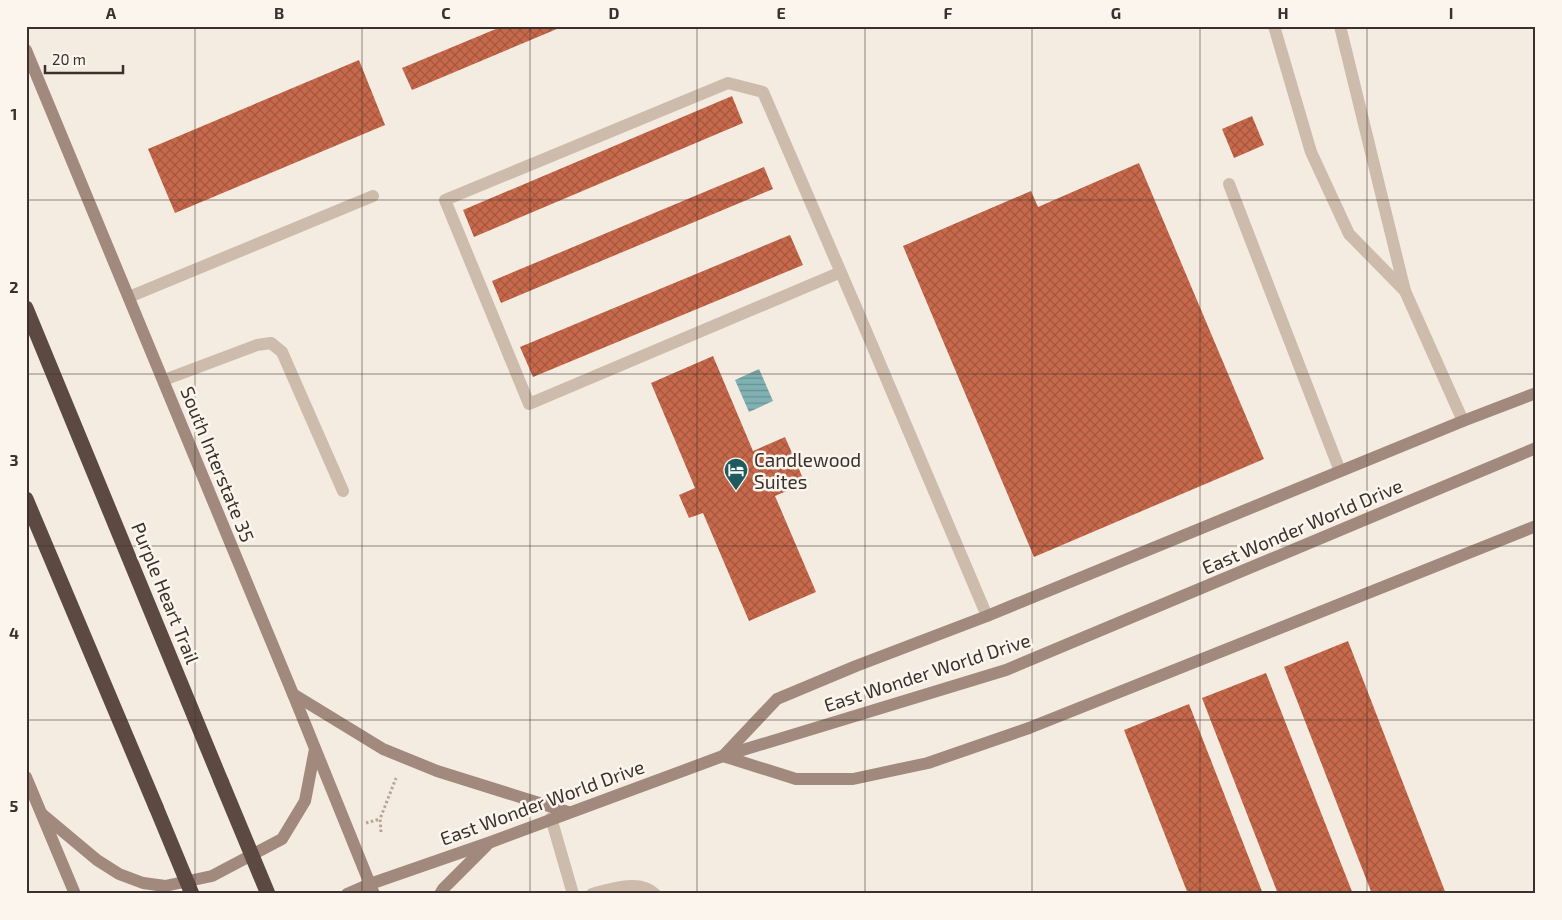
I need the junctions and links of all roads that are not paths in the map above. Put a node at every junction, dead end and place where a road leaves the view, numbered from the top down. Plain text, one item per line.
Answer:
1 (1274, 26) edge
2 (1340, 26) edge
3 (26, 50) edge
4 (1229, 184) dead end
5 (373, 196) dead end
6 (841, 272) junction
7 (1405, 291) junction
8 (129, 297) junction
9 (26, 308) edge
10 (164, 380) junction
11 (1536, 393) edge
12 (1463, 421) junction
13 (1536, 448) edge
14 (1340, 471) junction
15 (343, 491) dead end
16 (26, 499) edge
17 (1536, 526) edge
18 (987, 616) junction
19 (293, 694) junction
20 (315, 749) junction
21 (723, 756) junction
22 (26, 777) edge
23 (568, 812) junction
24 (42, 814) junction
25 (551, 818) junction
26 (491, 842) junction
27 (372, 889) edge
28 (71, 891) edge
29 (192, 894) edge
30 (268, 894) edge
31 (347, 894) edge
32 (440, 894) edge
33 (573, 894) edge
34 (592, 894) edge
35 (656, 894) edge

1 - 7 lane
2 - 7 lane
3 - 8 main road, South Interstate 35
4 - 14 lane
5 - 8 lane
6 - 6 lane
6 - 18 lane
7 - 12 lane
8 - 10 main road, South Interstate 35
9 - 30 highway, Purple Heart Trail, bridge
10 - 15 lane
10 - 19 main road, South Interstate 35
11 - 12 main road
12 - 14 main road
13 - 21 main road, East Wonder World Drive
14 - 18 main road
16 - 29 highway, bridge
17 - 21 main road
18 - 21 main road
19 - 20 main road, South Interstate 35
19 - 23 main road
20 - 24 main road
20 - 27 main road, South Interstate 35
21 - 23 main road, East Wonder World Drive
22 - 24 main road
23 - 25 main road, East Wonder World Drive
24 - 28 main road
25 - 26 main road, East Wonder World Drive
25 - 33 lane
26 - 27 main road, East Wonder World Drive
26 - 32 main road
27 - 31 main road, East Wonder World Drive
34 - 35 lane

